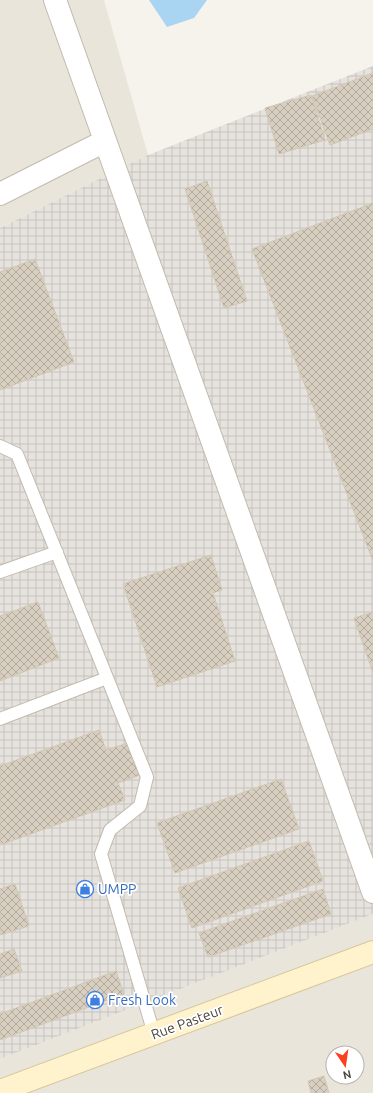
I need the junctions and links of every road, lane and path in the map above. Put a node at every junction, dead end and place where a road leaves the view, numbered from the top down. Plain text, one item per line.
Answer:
1 (54, 0) edge
2 (105, 141) junction
3 (0, 194) edge
4 (0, 446) edge
5 (57, 552) junction
6 (0, 572) edge
7 (107, 678) junction
8 (0, 719) edge
9 (373, 892) edge
10 (373, 952) edge
11 (154, 1034) junction
12 (0, 1091) edge

1 - 2 street
2 - 3 street
2 - 9 street
4 - 5 lane
5 - 6 lane
5 - 7 lane
7 - 8 lane
7 - 11 lane
10 - 11 main road, Rue Pasteur
11 - 12 main road, Rue Pasteur

